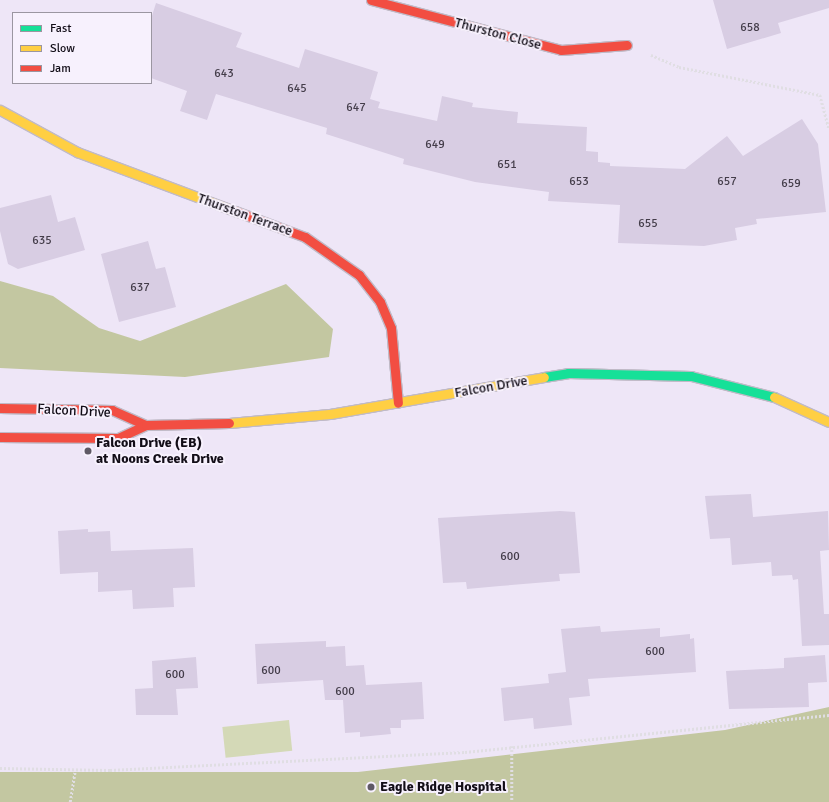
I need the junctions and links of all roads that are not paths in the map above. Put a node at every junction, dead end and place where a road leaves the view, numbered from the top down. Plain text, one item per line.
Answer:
1 (371, 0) edge
2 (626, 45) road end
3 (0, 110) edge
4 (398, 403) junction
5 (0, 408) edge
6 (829, 422) edge
7 (146, 425) junction
8 (0, 437) edge

1 - 2 street, Thurston Close
3 - 4 street, Thurston Terrace
4 - 6 street, Falcon Drive
4 - 7 street, Falcon Drive
5 - 7 street, Falcon Drive
7 - 8 street, Falcon Drive

